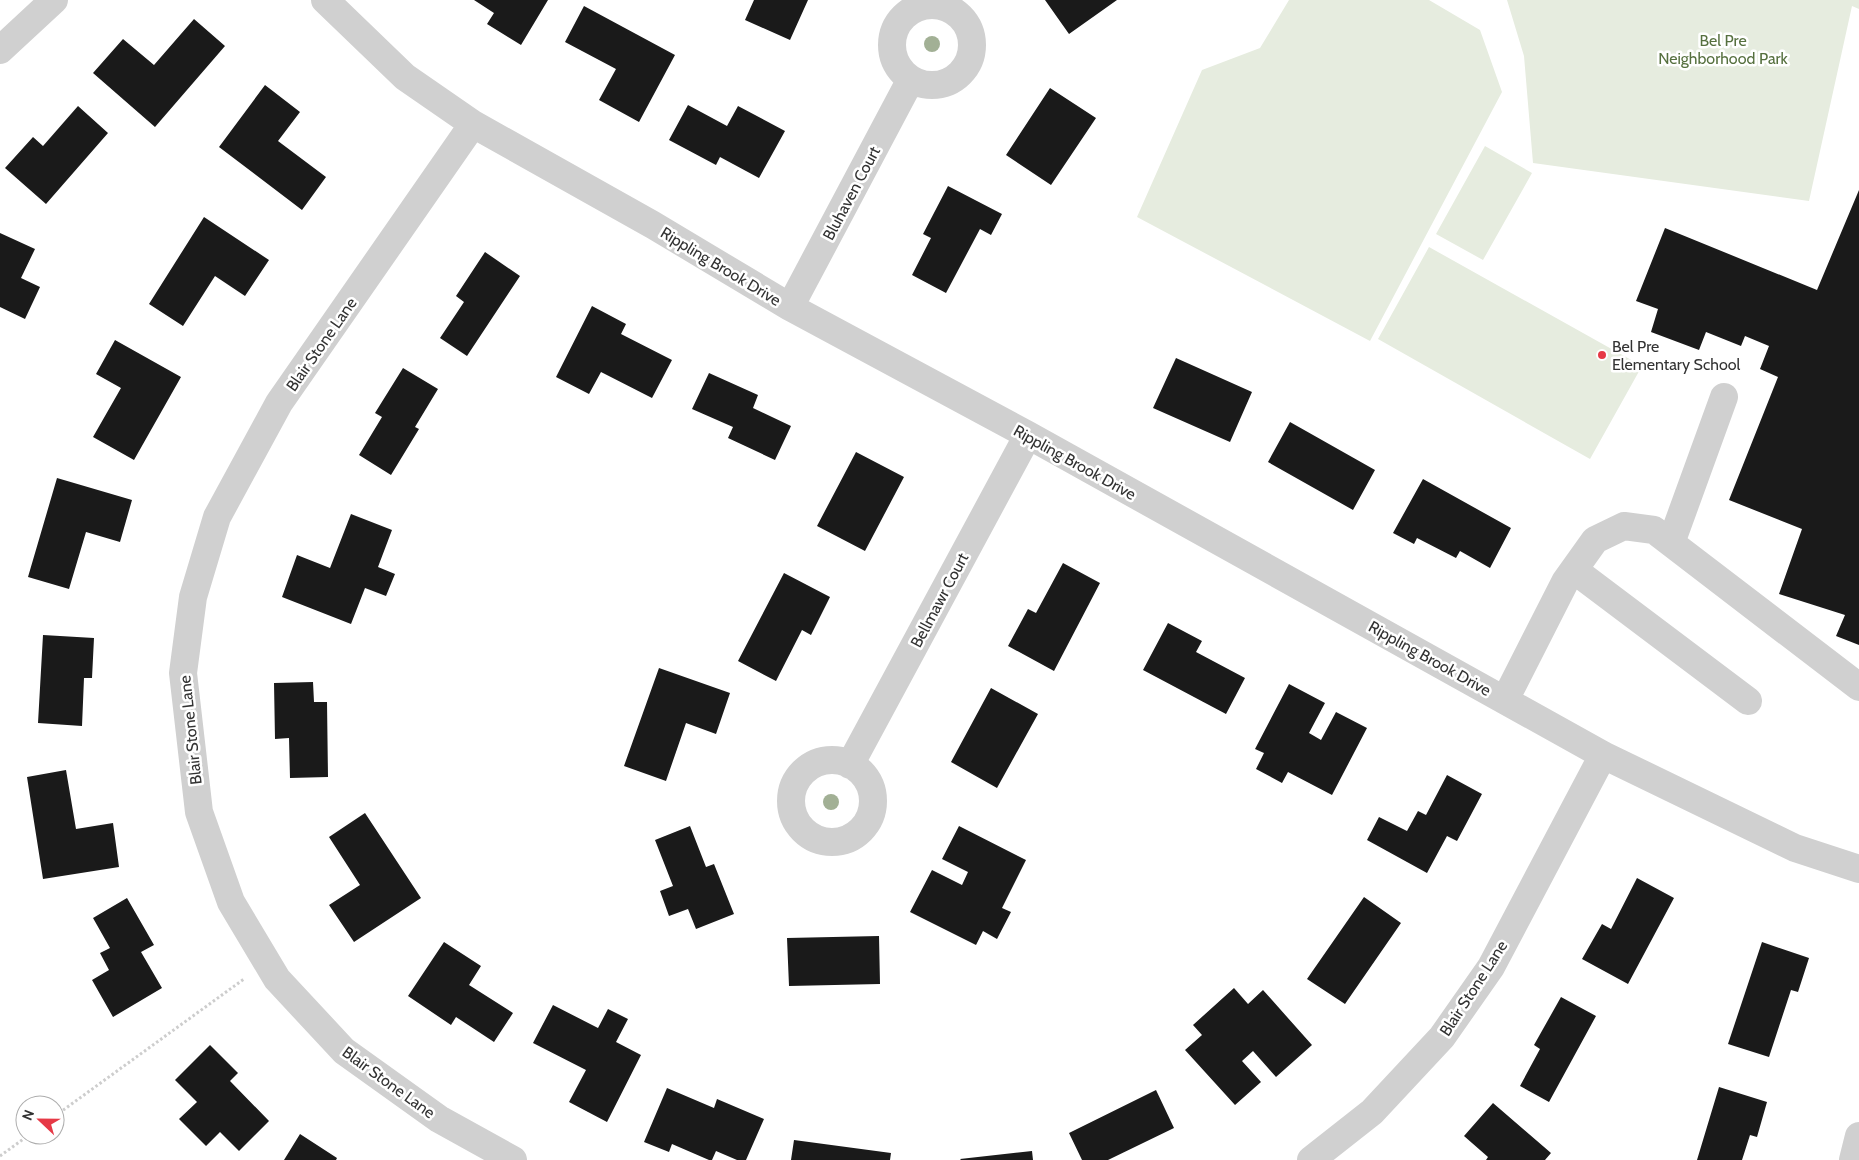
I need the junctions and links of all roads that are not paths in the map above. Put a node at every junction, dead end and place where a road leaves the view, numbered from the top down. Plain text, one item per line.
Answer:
1 (54, 0) edge
2 (325, 0) edge
3 (0, 50) edge
4 (911, 79) dead end
5 (473, 124) junction
6 (790, 307) junction
7 (1724, 397) dead end
8 (1028, 435) junction
9 (1671, 543) junction
10 (1574, 570) junction
11 (1859, 687) edge
12 (1505, 700) junction
13 (1748, 700) dead end
14 (1603, 755) junction
15 (850, 765) dead end
16 (1859, 869) edge
17 (1859, 1136) edge
18 (513, 1160) edge
19 (1311, 1160) edge
20 (1853, 1160) edge

1 - 3 street
2 - 5 street, Rippling Brook Drive
4 - 6 street, Bluhaven Court
5 - 6 street, Rippling Brook Drive
5 - 18 street, Blair Stone Lane
6 - 8 street, Rippling Brook Drive
7 - 9 street
8 - 12 street, Rippling Brook Drive
8 - 15 street, Bellmawr Court
9 - 10 street
9 - 11 street
10 - 12 street
10 - 13 street
12 - 14 street, Rippling Brook Drive
14 - 16 street, Rippling Brook Drive
14 - 19 street, Blair Stone Lane
17 - 20 street

